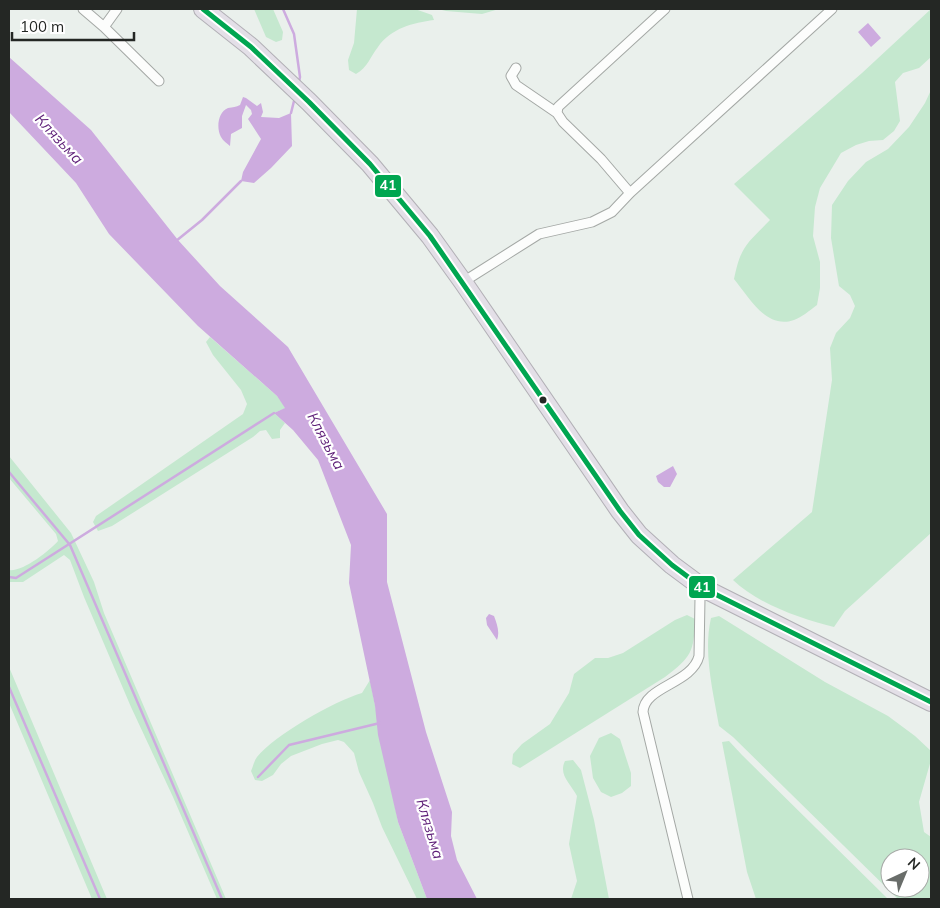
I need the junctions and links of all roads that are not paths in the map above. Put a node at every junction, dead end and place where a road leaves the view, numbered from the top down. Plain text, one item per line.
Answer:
1 (83, 9) edge
2 (117, 9) edge
3 (203, 9) edge
4 (665, 9) edge
5 (832, 9) edge
6 (104, 28) junction
7 (516, 68) dead end
8 (159, 81) dead end
9 (557, 113) junction
10 (630, 193) junction
11 (463, 282) junction
12 (704, 588) junction
13 (931, 702) edge
14 (688, 899) edge

1 - 6 street
2 - 6 street
3 - 11 highway
4 - 9 street
5 - 10 street
6 - 8 street
7 - 9 street
9 - 10 street
10 - 11 street
11 - 12 highway
12 - 13 highway
12 - 14 street

